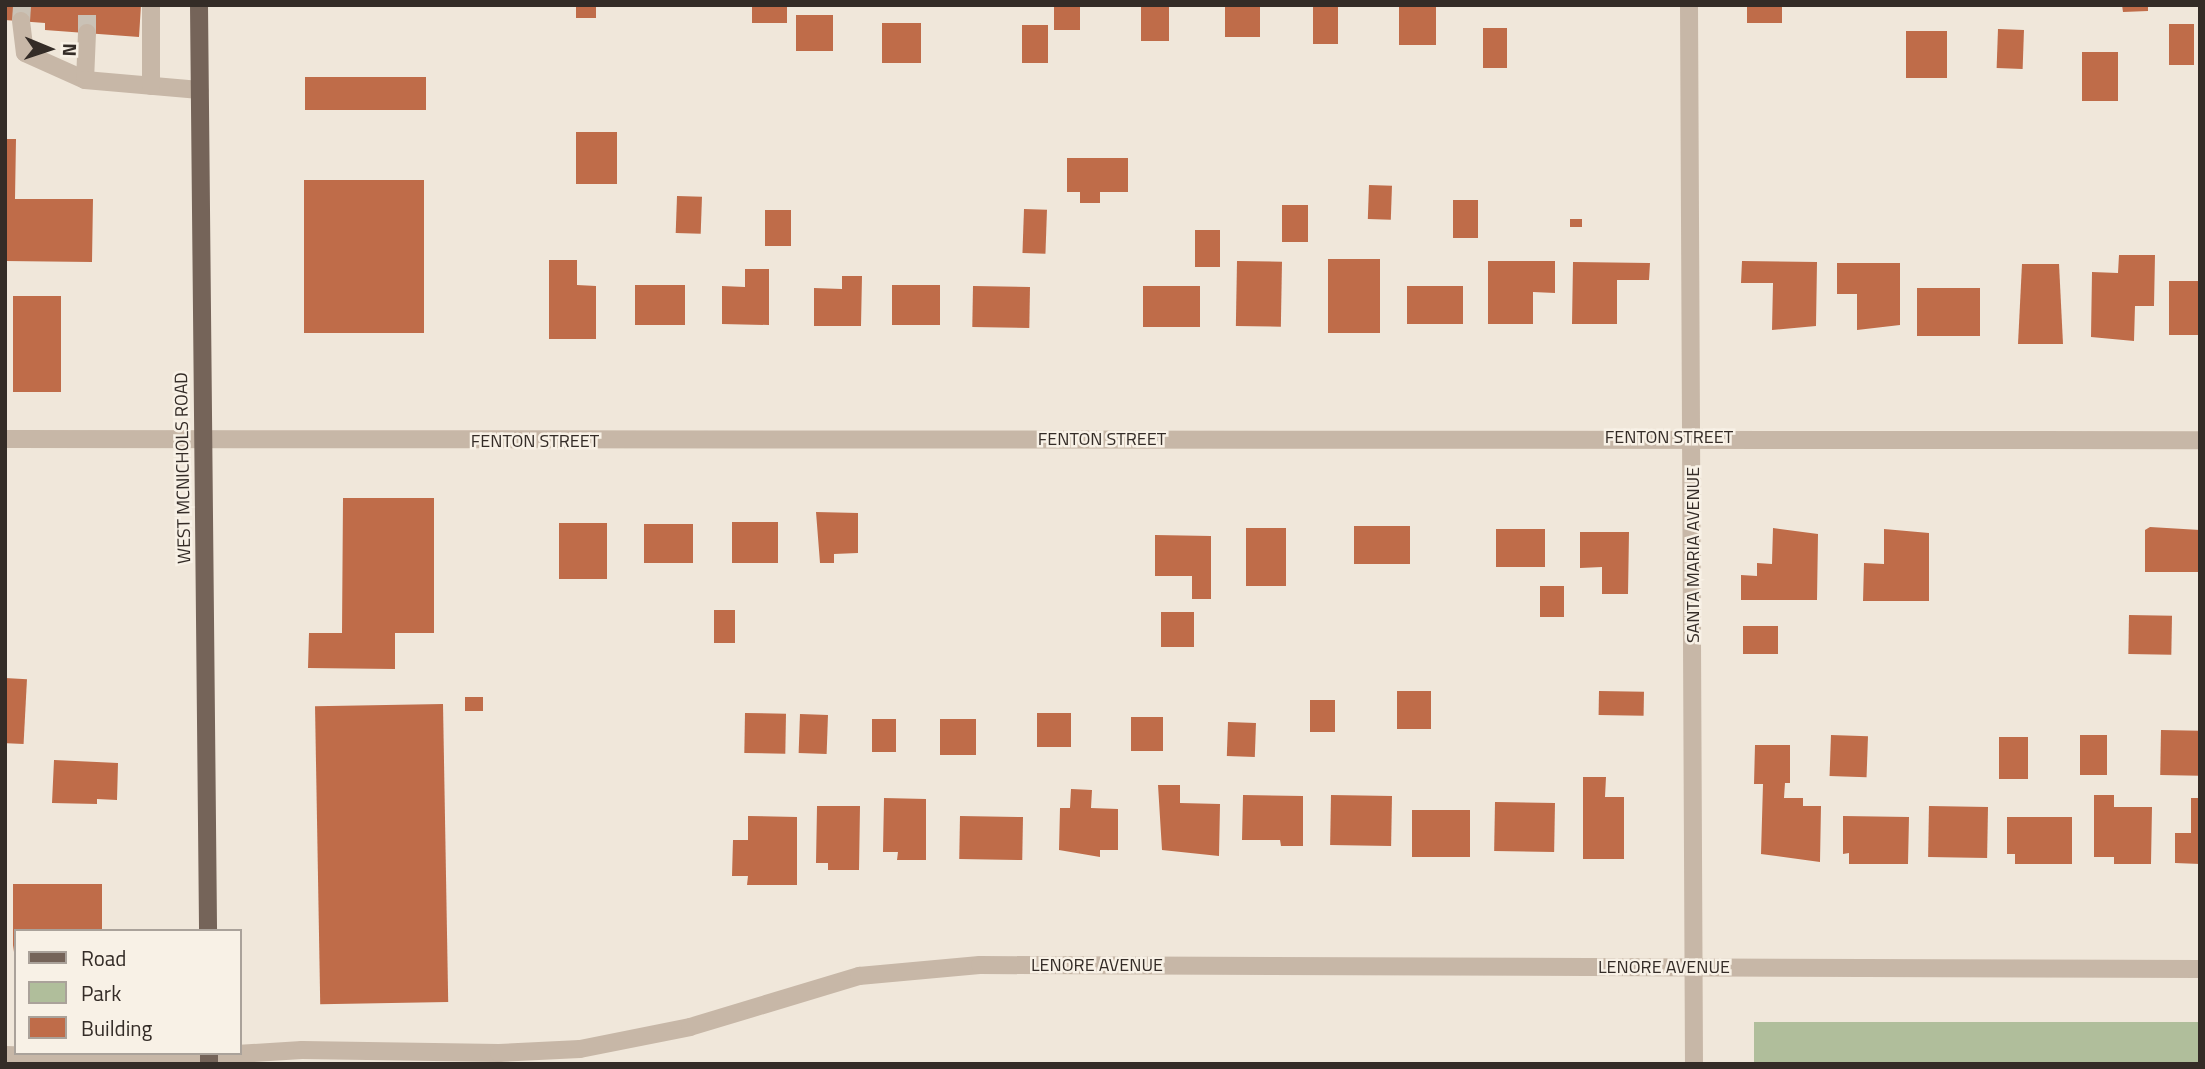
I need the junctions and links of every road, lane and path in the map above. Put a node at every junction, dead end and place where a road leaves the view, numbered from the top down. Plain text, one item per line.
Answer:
1 (151, 5) edge
2 (199, 5) edge
3 (1689, 5) edge
4 (21, 21) tunnel mouth
5 (87, 33) tunnel mouth
6 (85, 80) junction
7 (151, 86) junction
8 (200, 90) junction
9 (1694, 437) junction
10 (5, 439) edge
11 (2200, 440) edge
12 (204, 442) junction
13 (208, 929) edge
14 (1694, 967) junction
15 (2200, 969) edge
16 (5, 1055) edge
17 (209, 1058) edge
18 (1694, 1064) edge

1 - 7 street
2 - 8 main road, WEST MCNICHOLS ROAD
3 - 9 street, SANTA MARIA AVENUE
4 - 6 street
5 - 6 street
6 - 7 street
7 - 8 street
8 - 12 main road, WEST MCNICHOLS ROAD
9 - 11 street, FENTON STREET
9 - 12 street, FENTON STREET
9 - 14 street, SANTA MARIA AVENUE
10 - 12 street, FENTON STREET
12 - 13 main road, WEST MCNICHOLS ROAD
14 - 15 street, LENORE AVENUE
14 - 17 street, LENORE AVENUE
14 - 18 street, SANTA MARIA AVENUE
16 - 17 street, LENORE AVENUE

